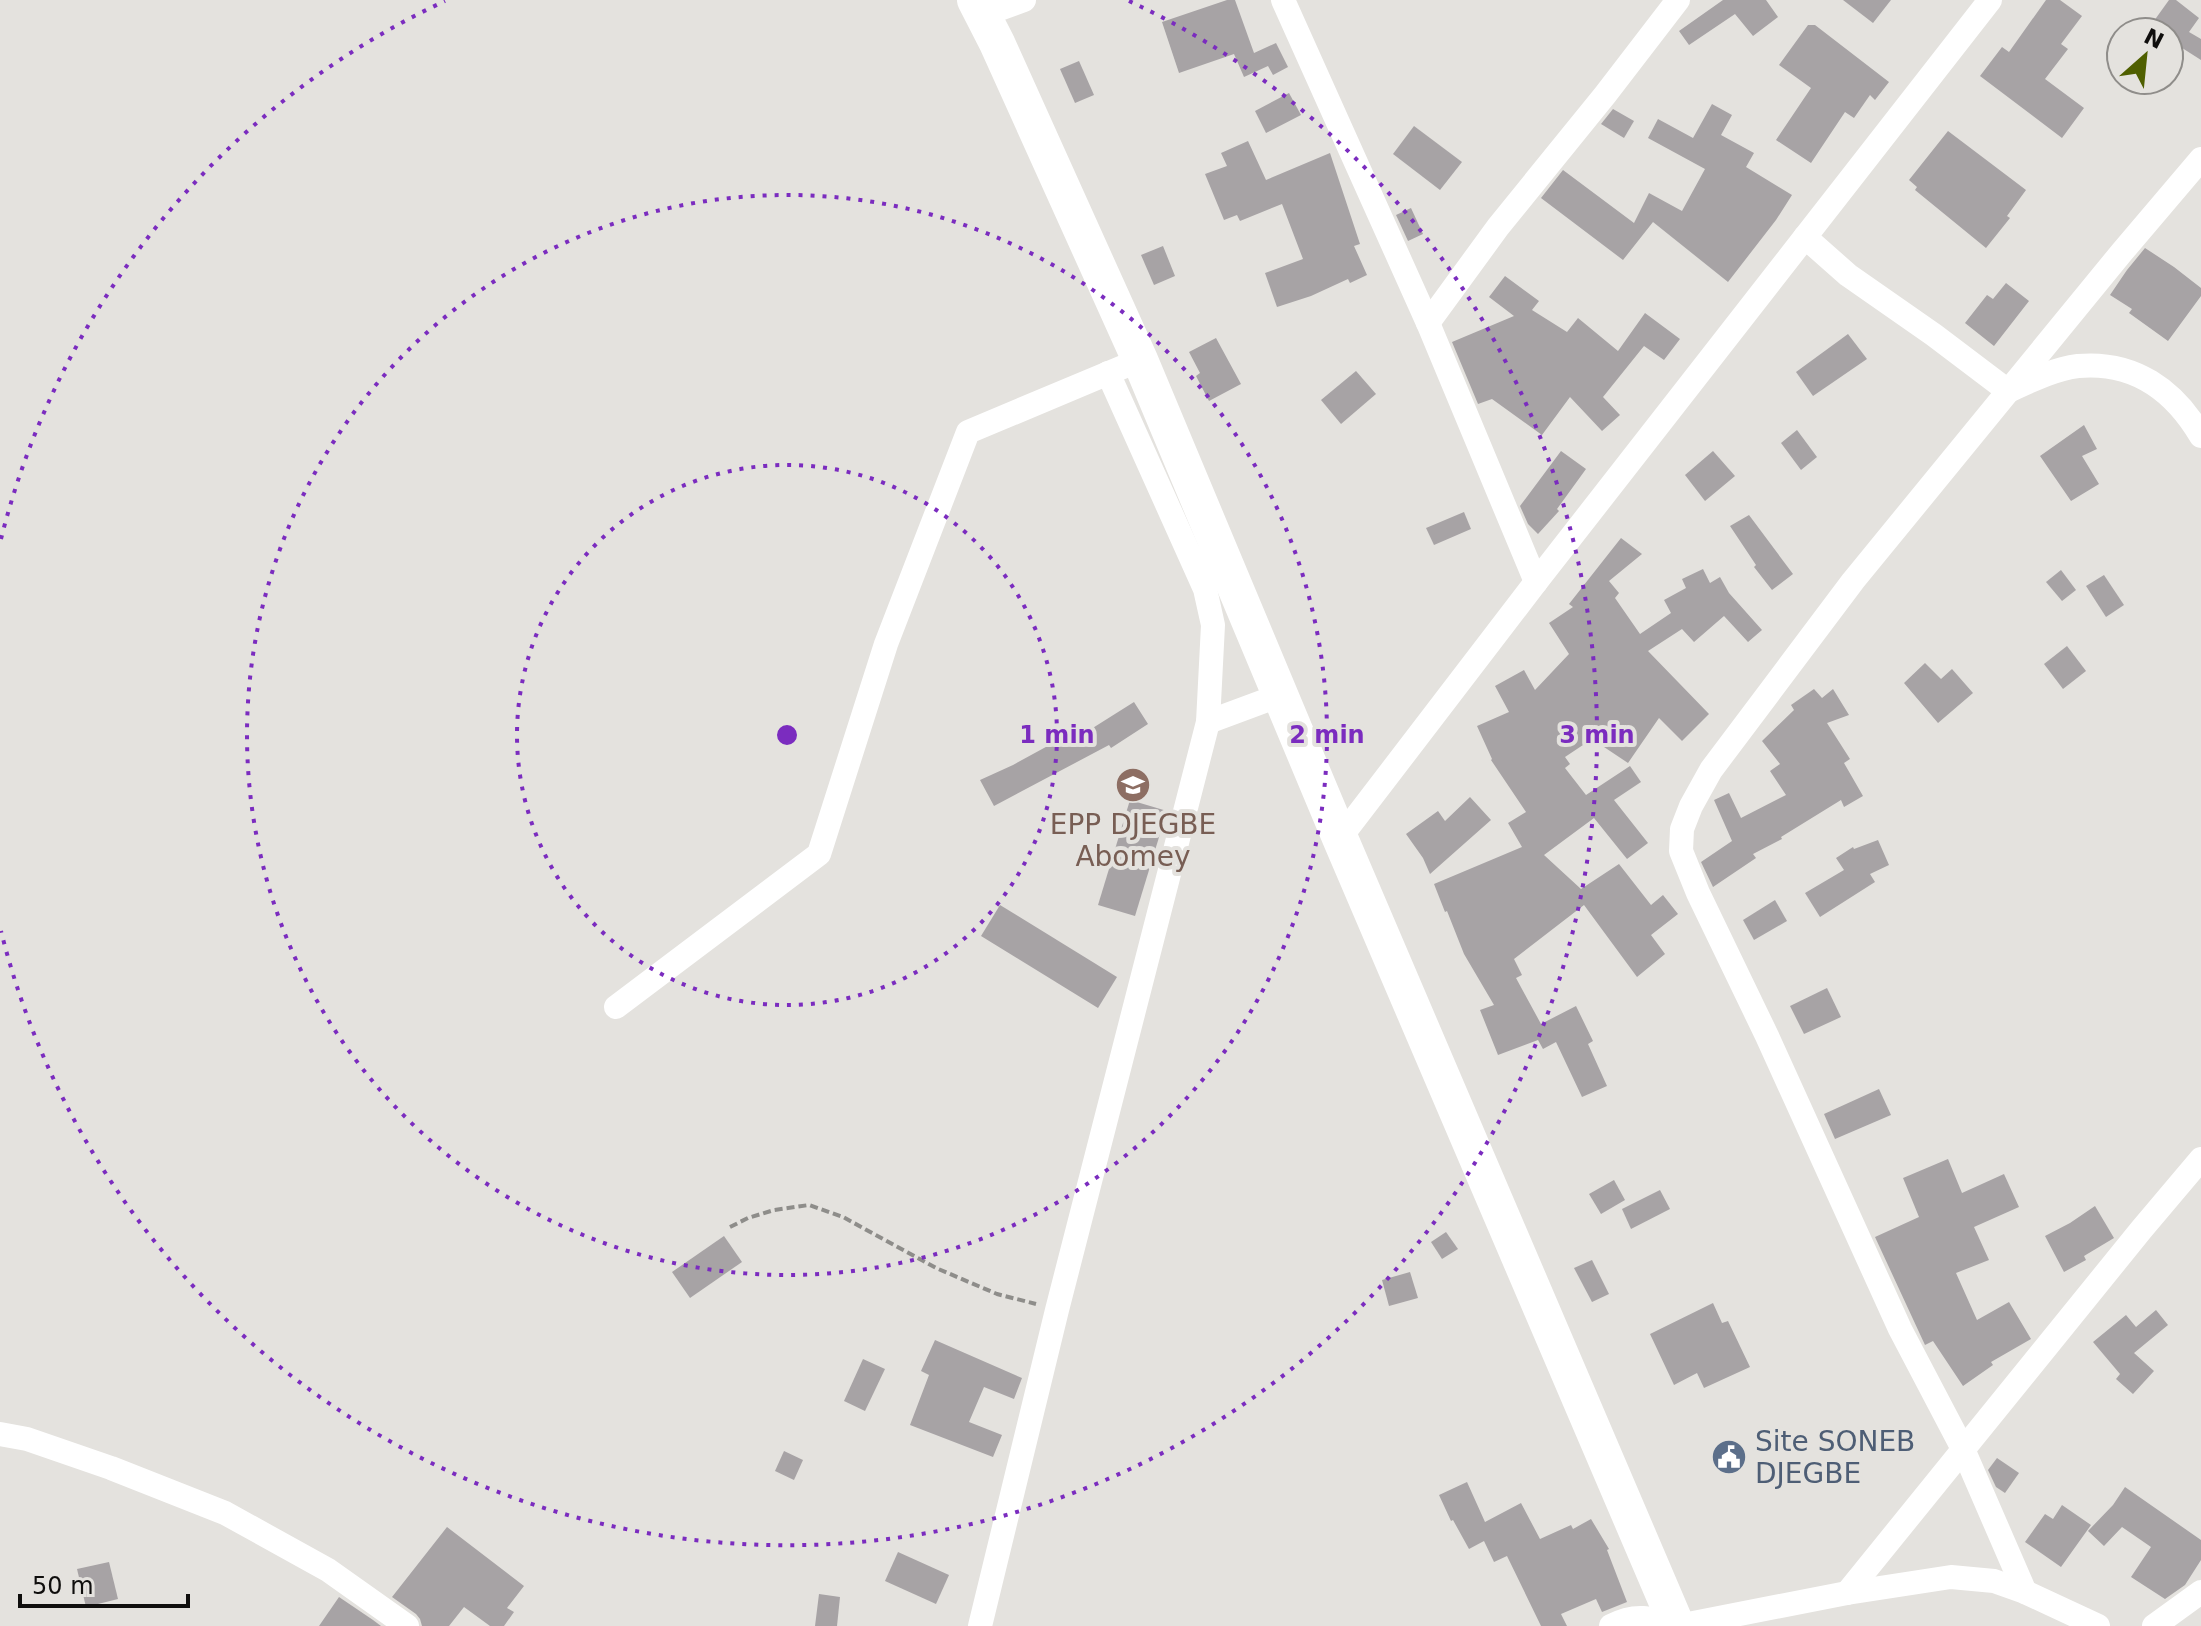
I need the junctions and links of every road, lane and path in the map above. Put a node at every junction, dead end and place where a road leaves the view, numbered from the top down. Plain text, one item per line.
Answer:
1 (1024, 0) edge
2 (1283, 0) edge
3 (1678, 0) edge
4 (1990, 0) edge
5 (979, 8) edge
6 (2201, 159) edge
7 (1805, 237) junction
8 (1428, 323) junction
9 (1124, 367) junction
10 (2008, 391) junction
11 (2201, 436) edge
12 (1536, 582) junction
13 (1281, 695) junction
14 (1208, 722) junction
15 (1340, 838) junction
16 (616, 1007) dead end
17 (2201, 1159) edge
18 (730, 1227) dead end
19 (1057, 1310) junction
20 (0, 1434) edge
21 (1963, 1449) junction
22 (2025, 1592) junction
23 (2201, 1592) edge
24 (1847, 1593) junction
25 (407, 1626) edge
26 (980, 1626) edge
27 (1611, 1626) edge
28 (1677, 1626) edge
29 (2098, 1626) edge
30 (2154, 1626) edge

1 - 5 street
2 - 8 street
3 - 8 street
4 - 7 street
5 - 9 street
6 - 10 street
7 - 10 street
7 - 12 street
8 - 12 street
9 - 13 street
9 - 14 street
9 - 16 street
10 - 11 street
10 - 21 street
12 - 15 street
13 - 14 street
13 - 15 street
14 - 19 street
15 - 28 street
17 - 21 street
18 - 19 path
19 - 26 street
20 - 25 street
21 - 22 street
21 - 24 street
22 - 24 street
22 - 29 street
23 - 30 street
24 - 28 street
27 - 28 street

